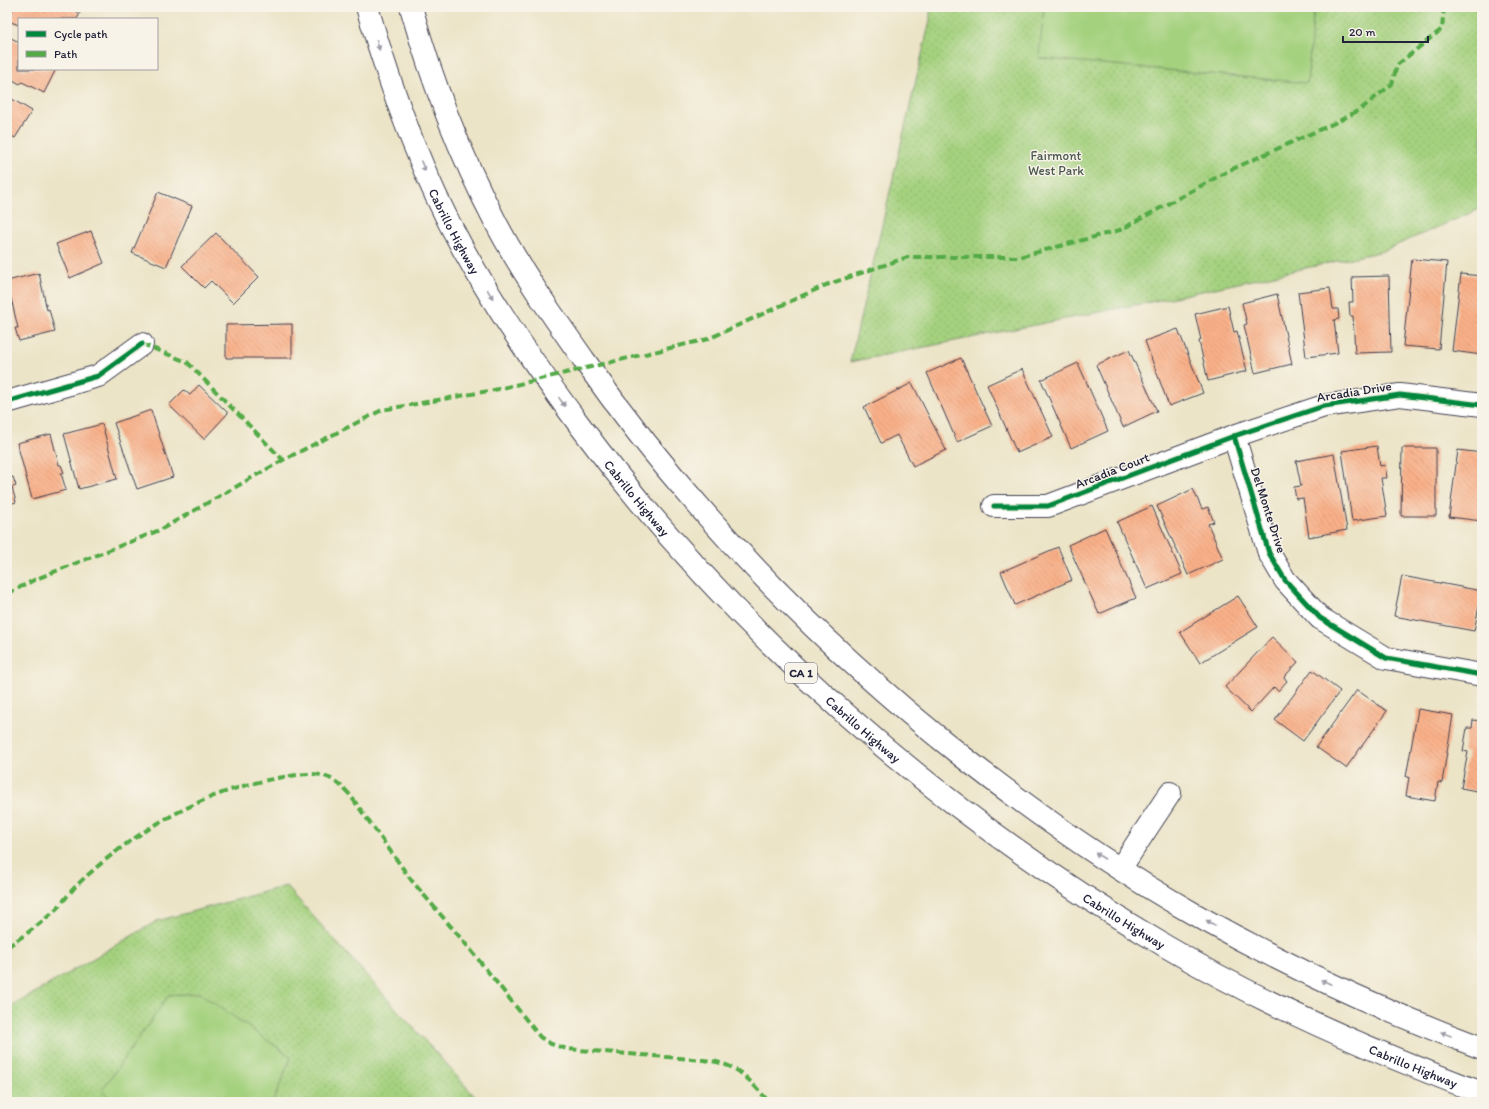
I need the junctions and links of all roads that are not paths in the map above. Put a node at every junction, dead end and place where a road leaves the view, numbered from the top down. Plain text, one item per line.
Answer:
1 (367, 7) edge
2 (411, 7) edge
3 (142, 344) dead end
4 (7, 402) edge
5 (1482, 405) edge
6 (1234, 436) junction
7 (994, 506) dead end
8 (1482, 675) edge
9 (1170, 793) dead end
10 (1120, 869) junction
11 (1482, 1048) edge
12 (1482, 1093) edge

1 -> 12 main road, Cabrillo Highway / CA 1
10 -> 2 main road
3 - 4 main road
5 - 6 main road, Arcadia Drive
6 - 7 main road, Arcadia Court
6 - 8 main road, Del Monte Drive
9 - 10 main road
11 -> 10 main road

